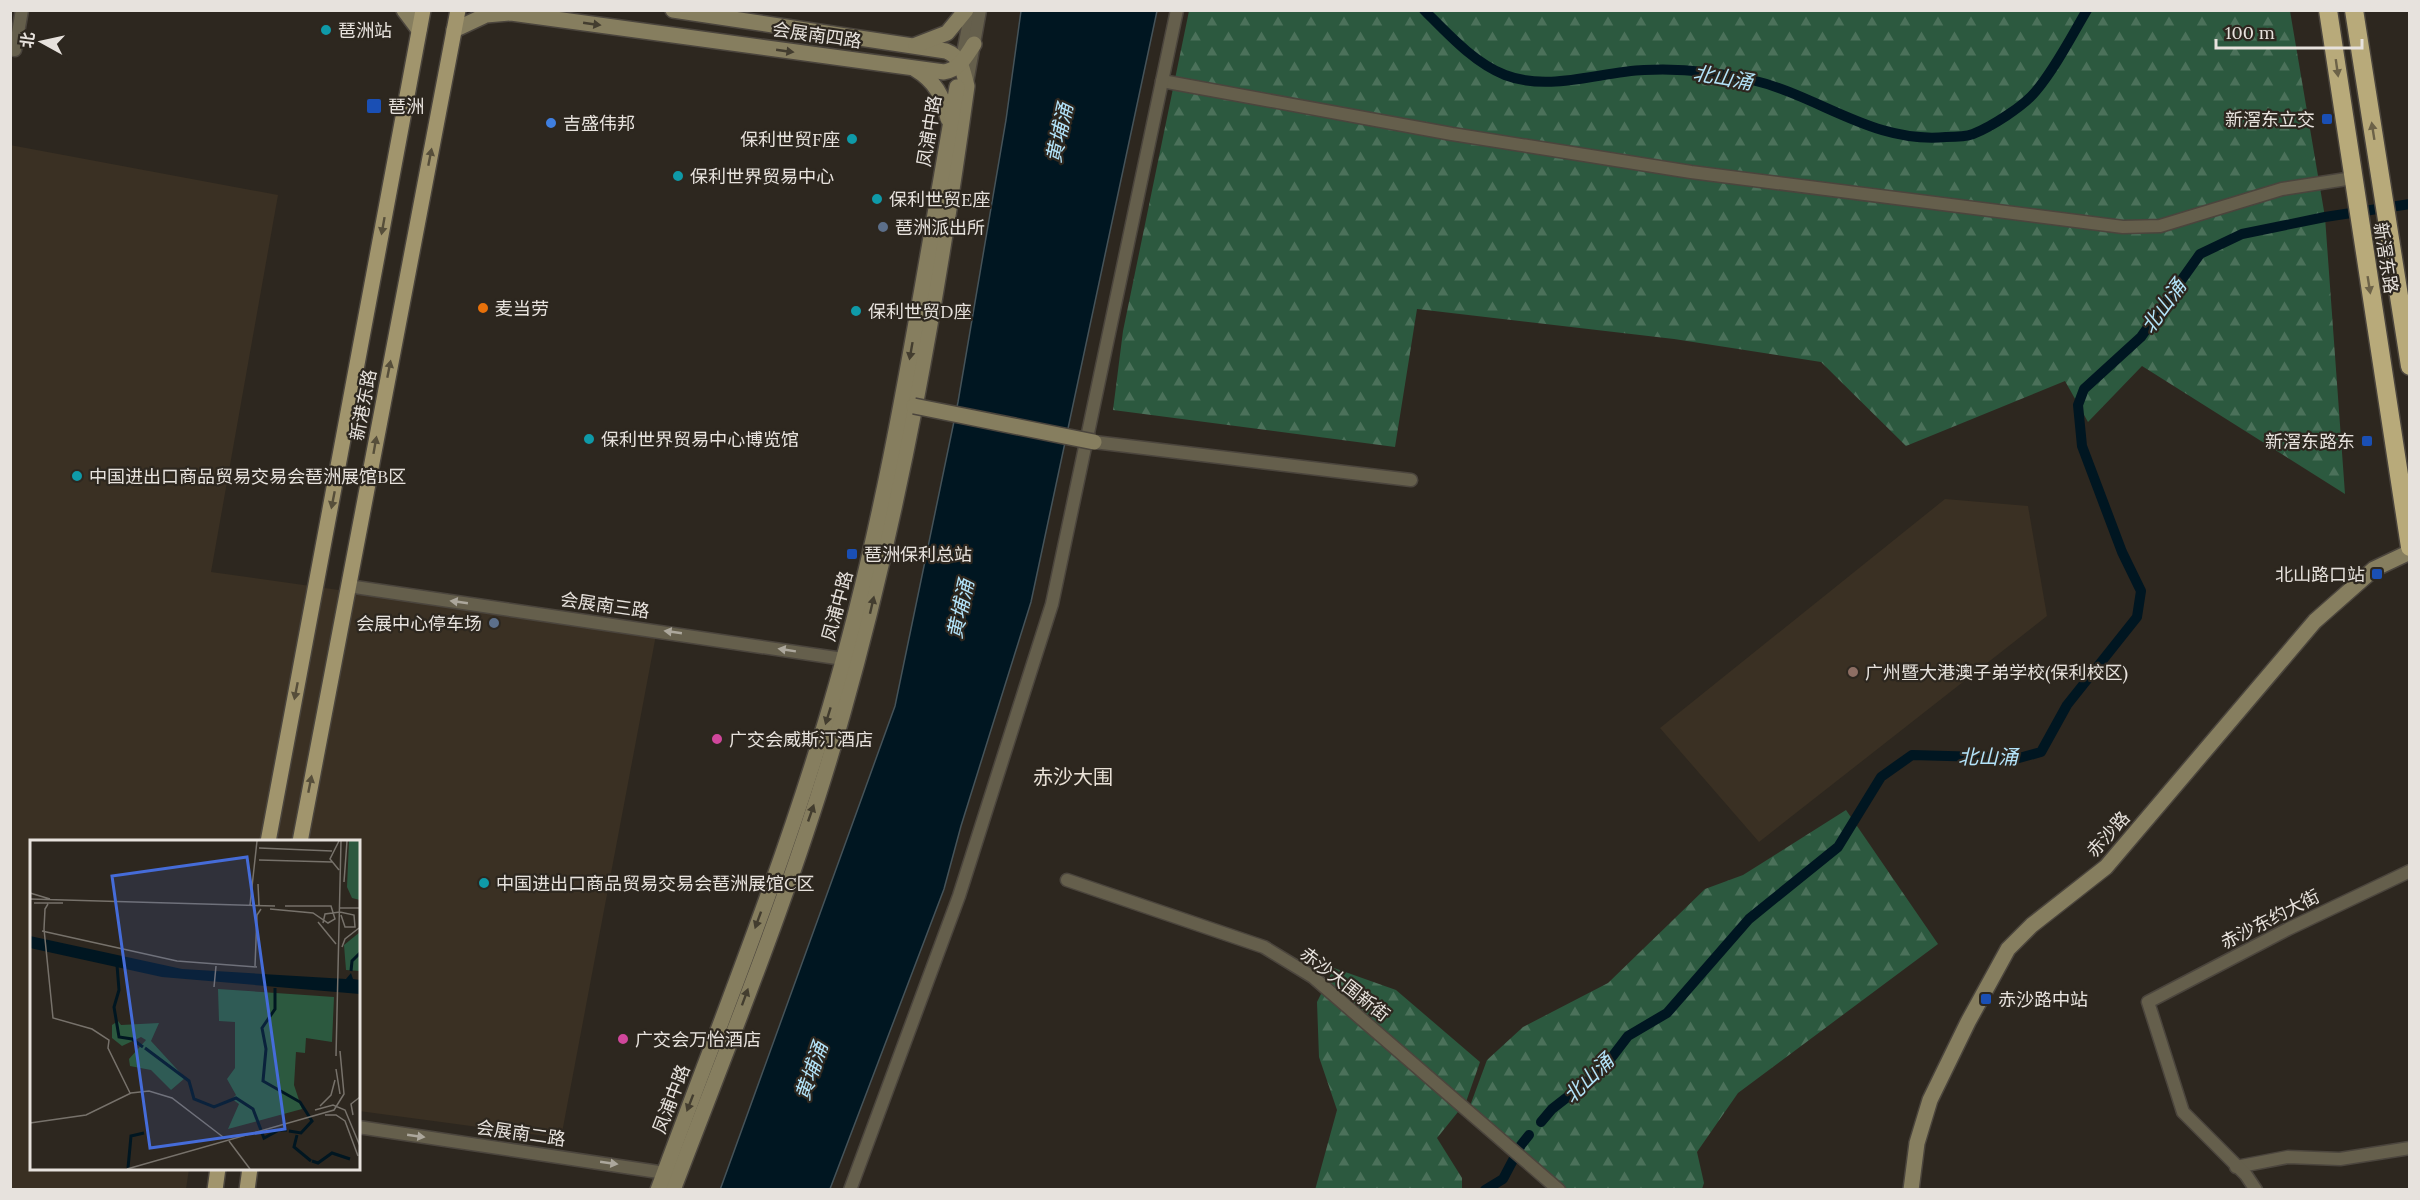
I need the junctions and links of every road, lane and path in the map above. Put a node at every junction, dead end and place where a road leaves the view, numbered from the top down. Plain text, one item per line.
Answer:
1 (22, 10) edge
2 (404, 10) edge
3 (423, 10) edge
4 (458, 10) edge
5 (673, 10) edge
6 (966, 10) edge
7 (971, 10) edge
8 (980, 10) edge
9 (1177, 10) edge
10 (2328, 10) edge
11 (2354, 10) edge
12 (510, 12) edge
13 (418, 30) junction
14 (454, 30) junction
15 (974, 44) junction
16 (915, 46) junction
17 (10, 49) edge
18 (961, 63) junction
19 (912, 67) junction
20 (1162, 81) junction
21 (967, 86) junction
22 (950, 128) junction
23 (2354, 186) junction
24 (2409, 366) edge
25 (914, 406) junction
26 (1094, 442) joint
27 (1411, 480) dead end
28 (2409, 547) edge
29 (2409, 552) edge
30 (348, 586) junction
31 (850, 660) junction
32 (268, 840) edge
33 (300, 840) edge
34 (2409, 871) edge
35 (1066, 880) dead end
36 (360, 1127) edge
37 (2409, 1148) edge
38 (2236, 1167) junction
39 (218, 1170) edge
40 (250, 1170) edge
41 (672, 1179) edge
42 (214, 1190) edge
43 (247, 1190) edge
44 (658, 1190) edge
45 (850, 1190) edge
46 (1559, 1190) edge
47 (1911, 1190) edge
48 (2256, 1190) edge

1 - 17 street
2 - 13 street
3 - 13 main road, 新港东路
4 - 14 main road, 新港东路
5 - 16 street, 会展南四路
6 - 16 street
7 - 18 street, 凤浦中路
8 - 15 street, 凤浦中路
9 - 20 street
10 -> 23 highway, 新滘东路
24 -> 11 highway, 新滘东路
12 - 14 street, 会展南四路
12 -> 19 street, 会展南四路
13 -> 32 main road, 新港东路
30 -> 14 main road, 新港东路
15 - 18 street
15 - 21 street, 凤浦中路
16 - 18 street, 会展南四路
18 - 19 street, 会展南四路
18 - 21 street
18 - 22 street, 凤浦中路
19 - 22 street
20 - 23 street
20 - 45 street
21 - 25 street, 凤浦中路
22 -> 31 street, 凤浦中路
23 -> 28 highway, 新滘东路
25 - 26 street, bridge
31 -> 25 street, 凤浦中路
26 - 27 street
29 - 47 street, 赤沙路
31 -> 30 street, 会展南三路
33 -> 30 main road, 新港东路
31 - 41 street, 凤浦中路
34 - 38 street, 赤沙东约大街
35 - 46 street, 赤沙大围新街
36 -> 41 street, 会展南二路
37 - 38 street
38 - 48 street
39 - 42 main road
40 - 43 main road
41 - 44 street, 凤浦中路

